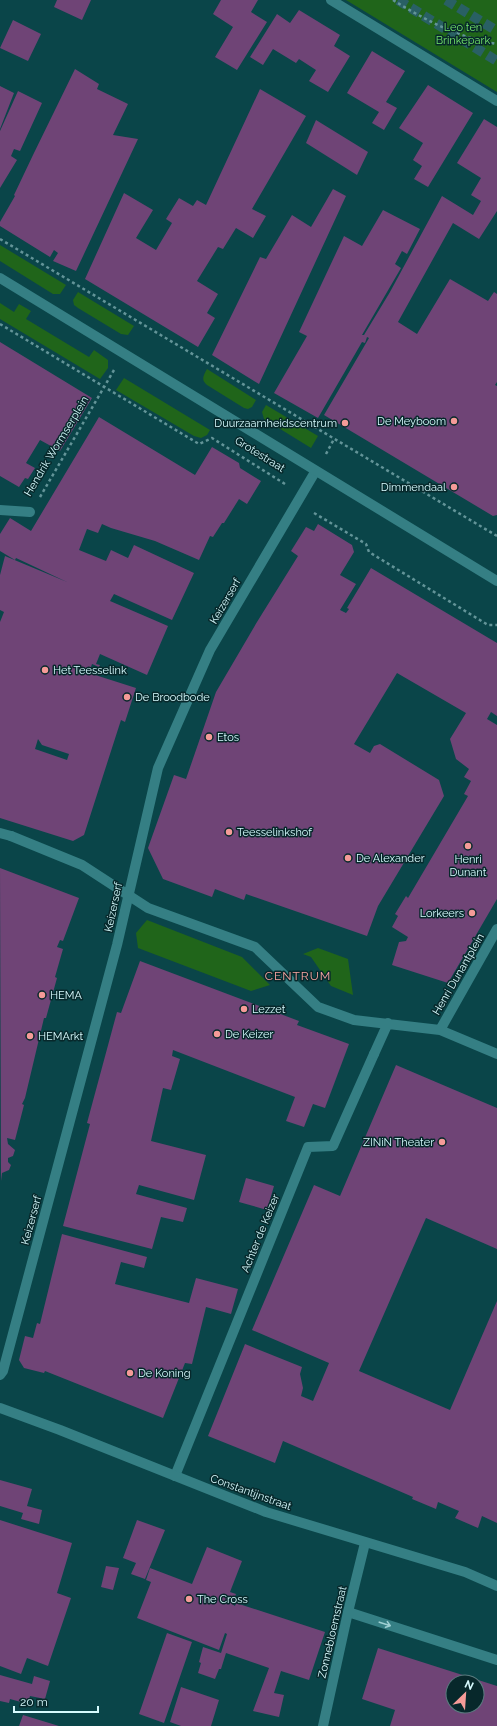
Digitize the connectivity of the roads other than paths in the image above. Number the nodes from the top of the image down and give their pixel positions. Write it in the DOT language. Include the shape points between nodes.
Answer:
graph roads {
  1 [pos="331,0"];
  2 [pos="497,102"];
  3 [pos="0,278"];
  4 [pos="316,472"];
  5 [pos="0,510"];
  6 [pos="30,512"];
  7 [pos="497,580"];
  8 [pos="0,833"];
  9 [pos="128,894"];
  10 [pos="497,930"];
  11 [pos="388,1023"];
  12 [pos="440,1030"];
  13 [pos="497,1054"];
  14 [pos="0,1375"];
  15 [pos="0,1408"];
  16 [pos="175,1476"];
  17 [pos="365,1543"];
  18 [pos="497,1586"];
  19 [pos="348,1612"];
  20 [pos="497,1660"];
  21 [pos="324,1726"];
  1 -- 2 [label="street"];
  3 -- 4 [label="street, Grotestraat"];
  4 -- 7 [label="street, Grotestraat"];
  4 -- 9 [label="street, Keizerserf" via="210,650 158,768"];
  5 -- 6 [label="street, Hendrik Wormserplein"];
  8 -- 9 [label="street" via="82,864"];
  9 -- 11 [label="street" via="148,908 255,947 318,1007 354,1020"];
  9 -- 14 [label="street, Keizerserf" via="115,952"];
  10 -- 12 [label="street, Henri Dunantplein"];
  11 -- 12 [label="street"];
  11 -- 16 [label="street, Achter de Keizer" via="333,1146 308,1147"];
  12 -- 13 [label="street"];
  15 -- 16 [label="street, Constantijnstraat" via="47,1424"];
  16 -- 17 [label="street, Constantijnstraat" via="266,1512"];
  17 -- 18 [label="street, Constantijnstraat" via="465,1572"];
  17 -- 19 [label="street, Zonnebloemstraat"];
  19 -- 20 [label="street, one-way"];
  19 -- 21 [label="street, Zonnebloemstraat"];
}
